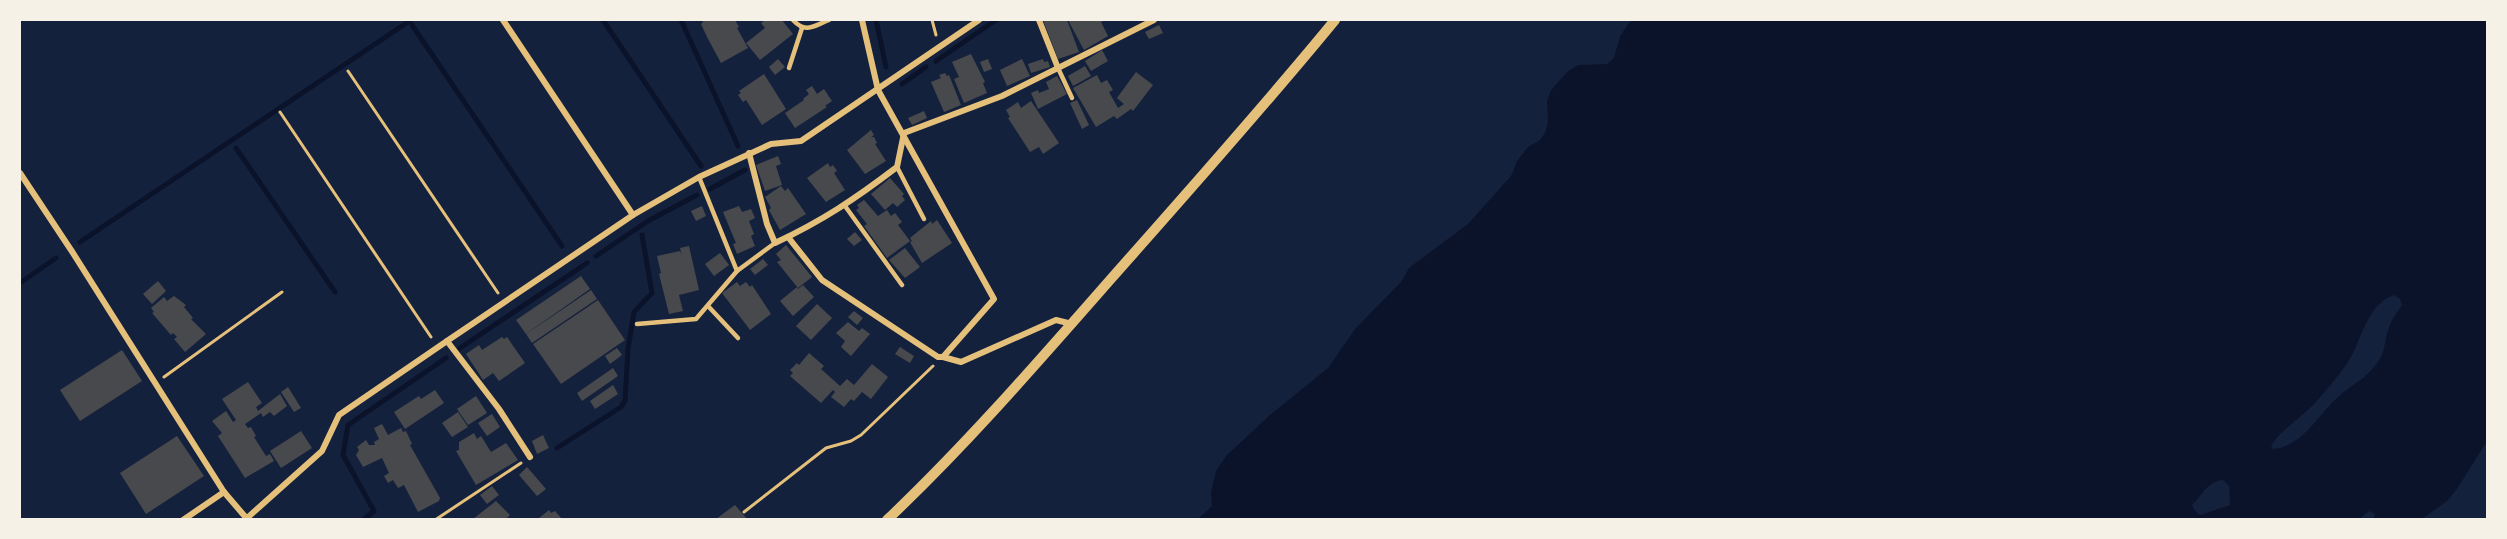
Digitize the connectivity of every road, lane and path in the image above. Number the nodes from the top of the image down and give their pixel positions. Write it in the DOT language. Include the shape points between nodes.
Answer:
graph roads {
  1 [pos="503,20"];
  2 [pos="793,20"];
  3 [pos="829,20"];
  4 [pos="862,20"];
  5 [pos="979,20"];
  6 [pos="1039,20"];
  7 [pos="1154,20"];
  8 [pos="1335,20"];
  9 [pos="802,28"];
  10 [pos="789,68"];
  11 [pos="1058,68"];
  12 [pos="348,71"];
  13 [pos="878,90"];
  14 [pos="1072,98"];
  15 [pos="280,112"];
  16 [pos="904,133"];
  17 [pos="748,153"];
  18 [pos="897,167"];
  19 [pos="20,173"];
  20 [pos="699,177"];
  21 [pos="845,206"];
  22 [pos="633,215"];
  23 [pos="924,219"];
  24 [pos="788,237"];
  25 [pos="775,243"];
  26 [pos="737,271"];
  27 [pos="902,285"];
  28 [pos="282,292"];
  29 [pos="504,302"];
  30 [pos="708,306"];
  31 [pos="637,324"];
  32 [pos="1072,324"];
  33 [pos="738,338"];
  34 [pos="447,341"];
  35 [pos="438,347"];
  36 [pos="943,357"];
  37 [pos="155,383"];
  38 [pos="530,457"];
  39 [pos="224,492"];
  40 [pos="744,512"];
  41 [pos="183,519"];
  42 [pos="247,519"];
  43 [pos="435,519"];
  44 [pos="887,519"];
  1 -- 22 [label="street"];
  2 -- 9 [label="lane"];
  3 -- 9 [label="lane"];
  4 -- 13 [label="street"];
  5 -- 13 [label="street"];
  6 -- 11 [label="street"];
  7 -- 11 [label="street"];
  8 -- 32 [label="street" via="1253,120"];
  9 -- 10 [label="lane"];
  11 -- 14 [label="lane"];
  11 -- 16 [label="street" via="1002,96"];
  12 -- 29 [label="path"];
  13 -- 16 [label="street"];
  13 -- 17 [label="street" via="801,141 771,144"];
  15 -- 35 [label="path"];
  16 -- 18 [label="street"];
  16 -- 36 [label="street" via="994,299"];
  17 -- 20 [label="street"];
  17 -- 25 [label="street"];
  18 -- 21 [label="street"];
  18 -- 23 [label="lane"];
  19 -- 37 [label="street"];
  20 -- 22 [label="street"];
  20 -- 26 [label="lane"];
  21 -- 24 [label="street"];
  21 -- 27 [label="lane"];
  22 -- 29 [label="street"];
  24 -- 25 [label="street"];
  24 -- 36 [label="street" via="822,280"];
  25 -- 26 [label="lane"];
  26 -- 30 [label="lane"];
  28 -- 37 [label="path"];
  29 -- 34 [label="street"];
  30 -- 31 [label="lane" via="696,319"];
  30 -- 33 [label="lane"];
  32 -- 36 [label="street" via="1056,320 961,362"];
  32 -- 44 [label="street"];
  34 -- 35 [label="street"];
  34 -- 38 [label="street"];
  35 -- 42 [label="street" via="339,415 322,452"];
  36 -- 40 [label="path" via="861,435 826,448"];
  37 -- 39 [label="street"];
  38 -- 43 [label="path"];
  39 -- 41 [label="street"];
  39 -- 42 [label="street"];
}
